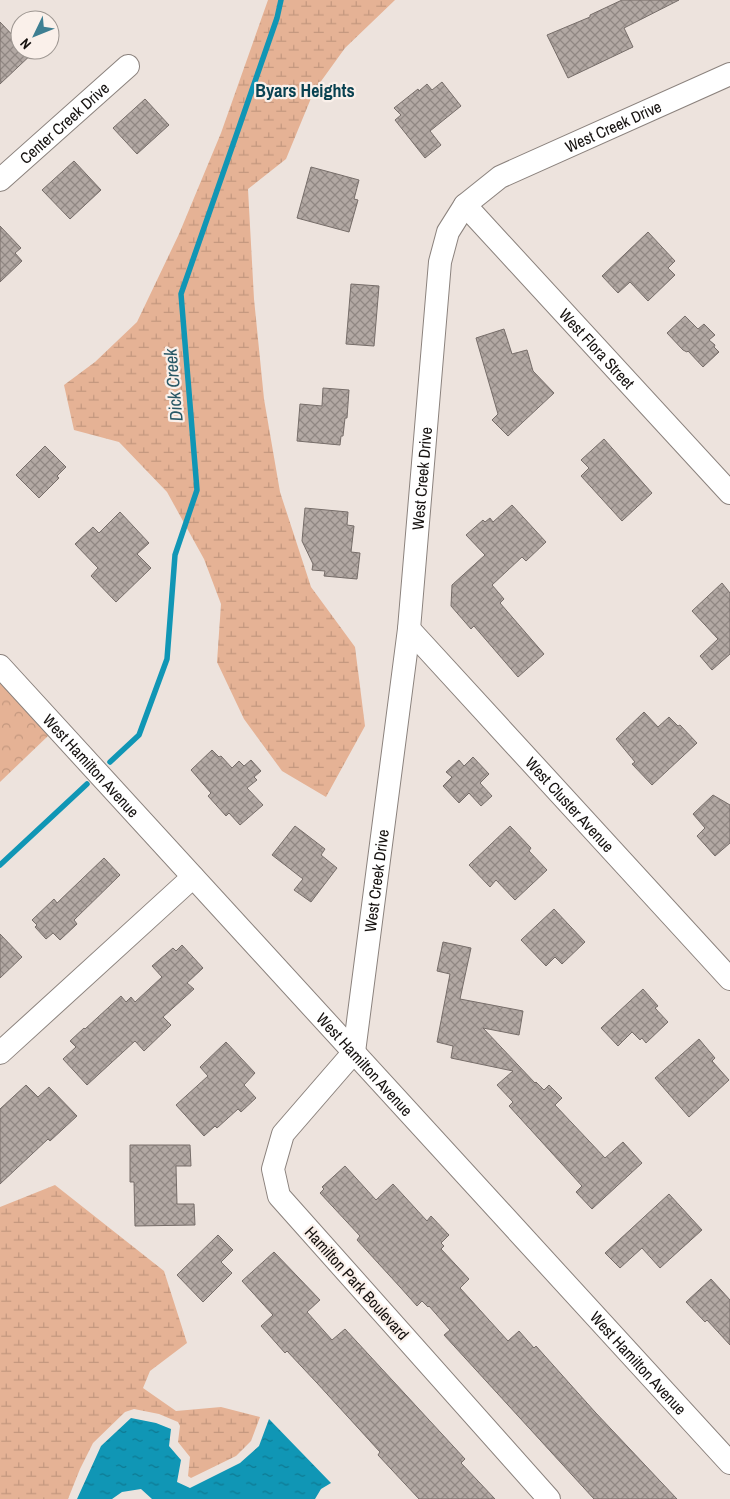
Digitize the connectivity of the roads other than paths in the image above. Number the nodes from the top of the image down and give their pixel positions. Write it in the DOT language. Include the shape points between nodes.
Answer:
graph roads {
  1 [pos="128,66"];
  2 [pos="730,74"];
  3 [pos="0,180"];
  4 [pos="465,204"];
  5 [pos="730,493"];
  6 [pos="409,629"];
  7 [pos="0,666"];
  8 [pos="194,877"];
  9 [pos="730,979"];
  10 [pos="354,1052"];
  11 [pos="0,1053"];
  12 [pos="730,1463"];
  13 [pos="548,1499"];
  1 -- 3 [label="street, Center Creek Drive"];
  2 -- 4 [label="street, West Creek Drive" via="500,177"];
  4 -- 5 [label="street, West Flora Street"];
  4 -- 6 [label="street, West Creek Drive" via="448,232 440,262"];
  6 -- 9 [label="street, West Cluster Avenue"];
  6 -- 10 [label="street, West Creek Drive"];
  7 -- 8 [label="street, West Hamilton Avenue"];
  8 -- 10 [label="street, West Hamilton Avenue"];
  8 -- 11 [label="street"];
  10 -- 12 [label="street, West Hamilton Avenue"];
  10 -- 13 [label="street, Hamilton Park Boulevard" via="283,1134 273,1170 279,1196"];
}
